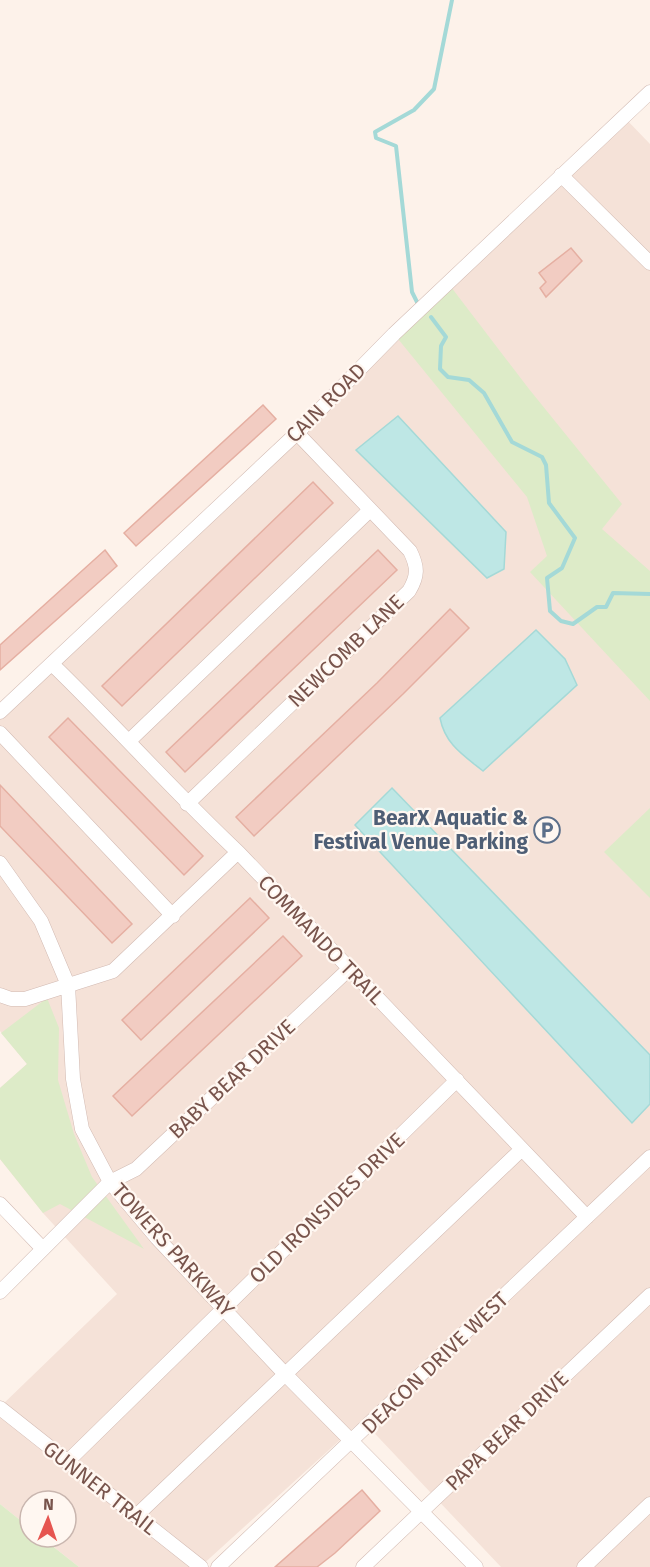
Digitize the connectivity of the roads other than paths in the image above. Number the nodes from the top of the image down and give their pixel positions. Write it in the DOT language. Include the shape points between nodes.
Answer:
graph roads {
  1 [pos="650,92"];
  2 [pos="561,175"];
  3 [pos="650,263"];
  4 [pos="297,433"];
  5 [pos="370,510"];
  6 [pos="53,665"];
  7 [pos="0,712"];
  8 [pos="0,733"];
  9 [pos="130,740"];
  10 [pos="187,804"];
  11 [pos="238,852"];
  12 [pos="0,863"];
  13 [pos="173,916"];
  14 [pos="349,969"];
  15 [pos="68,985"];
  16 [pos="0,995"];
  17 [pos="457,1080"];
  18 [pos="522,1149"];
  19 [pos="650,1157"];
  20 [pos="110,1182"];
  21 [pos="0,1204"];
  22 [pos="587,1217"];
  23 [pos="43,1249"];
  24 [pos="0,1292"];
  25 [pos="650,1294"];
  26 [pos="225,1307"];
  27 [pos="284,1372"];
  28 [pos="0,1407"];
  29 [pos="353,1442"];
  30 [pos="67,1462"];
  31 [pos="650,1504"];
  32 [pos="423,1511"];
  33 [pos="136,1515"];
  34 [pos="201,1567"];
  35 [pos="218,1567"];
  36 [pos="363,1567"];
  37 [pos="476,1567"];
  38 [pos="584,1567"];
  1 -- 2 [label="street, CAIN ROAD"];
  2 -- 3 [label="street"];
  2 -- 4 [label="street, CAIN ROAD" via="394,334"];
  4 -- 5 [label="street, NEWCOMB LANE"];
  4 -- 6 [label="street, CAIN ROAD"];
  5 -- 9 [label="street"];
  5 -- 10 [label="street, NEWCOMB LANE" via="415,561 417,572 409,591"];
  6 -- 7 [label="street, CAIN ROAD"];
  6 -- 9 [label="street, COMMANDO TRAIL"];
  8 -- 13 [label="street"];
  9 -- 10 [label="street, COMMANDO TRAIL"];
  10 -- 11 [label="street, COMMANDO TRAIL"];
  11 -- 13 [label="street"];
  11 -- 14 [label="street, COMMANDO TRAIL"];
  12 -- 15 [label="street, TOWERS PARKWAY" via="41,921"];
  13 -- 15 [label="street" via="113,971"];
  14 -- 17 [label="street, COMMANDO TRAIL"];
  14 -- 20 [label="street, BABY BEAR DRIVE" via="136,1169"];
  15 -- 16 [label="street" via="25,999"];
  15 -- 20 [label="street, TOWERS PARKWAY" via="73,1079 82,1130"];
  17 -- 18 [label="street, COMMANDO TRAIL"];
  17 -- 26 [label="street, OLD IRONSIDES DRIVE"];
  18 -- 22 [label="street, COMMANDO TRAIL"];
  18 -- 27 [label="street"];
  19 -- 22 [label="street, DEACON DRIVE WEST"];
  20 -- 23 [label="street, BABY BEAR DRIVE"];
  20 -- 26 [label="street, TOWERS PARKWAY" via="157,1238"];
  21 -- 23 [label="street"];
  22 -- 29 [label="street, DEACON DRIVE WEST"];
  23 -- 24 [label="street, BABY BEAR DRIVE"];
  25 -- 32 [label="street, PAPA BEAR DRIVE"];
  26 -- 27 [label="street, TOWERS PARKWAY"];
  26 -- 30 [label="street, OLD IRONSIDES DRIVE"];
  27 -- 29 [label="street, TOWERS PARKWAY"];
  27 -- 33 [label="street"];
  28 -- 30 [label="street, GUNNER TRAIL"];
  29 -- 32 [label="street, TOWERS PARKWAY"];
  29 -- 35 [label="street, DEACON DRIVE WEST"];
  30 -- 33 [label="street, GUNNER TRAIL"];
  31 -- 38 [label="street"];
  32 -- 36 [label="street, PAPA BEAR DRIVE"];
  32 -- 37 [label="street, TOWERS PARKWAY"];
  33 -- 34 [label="street, GUNNER TRAIL"];
}
